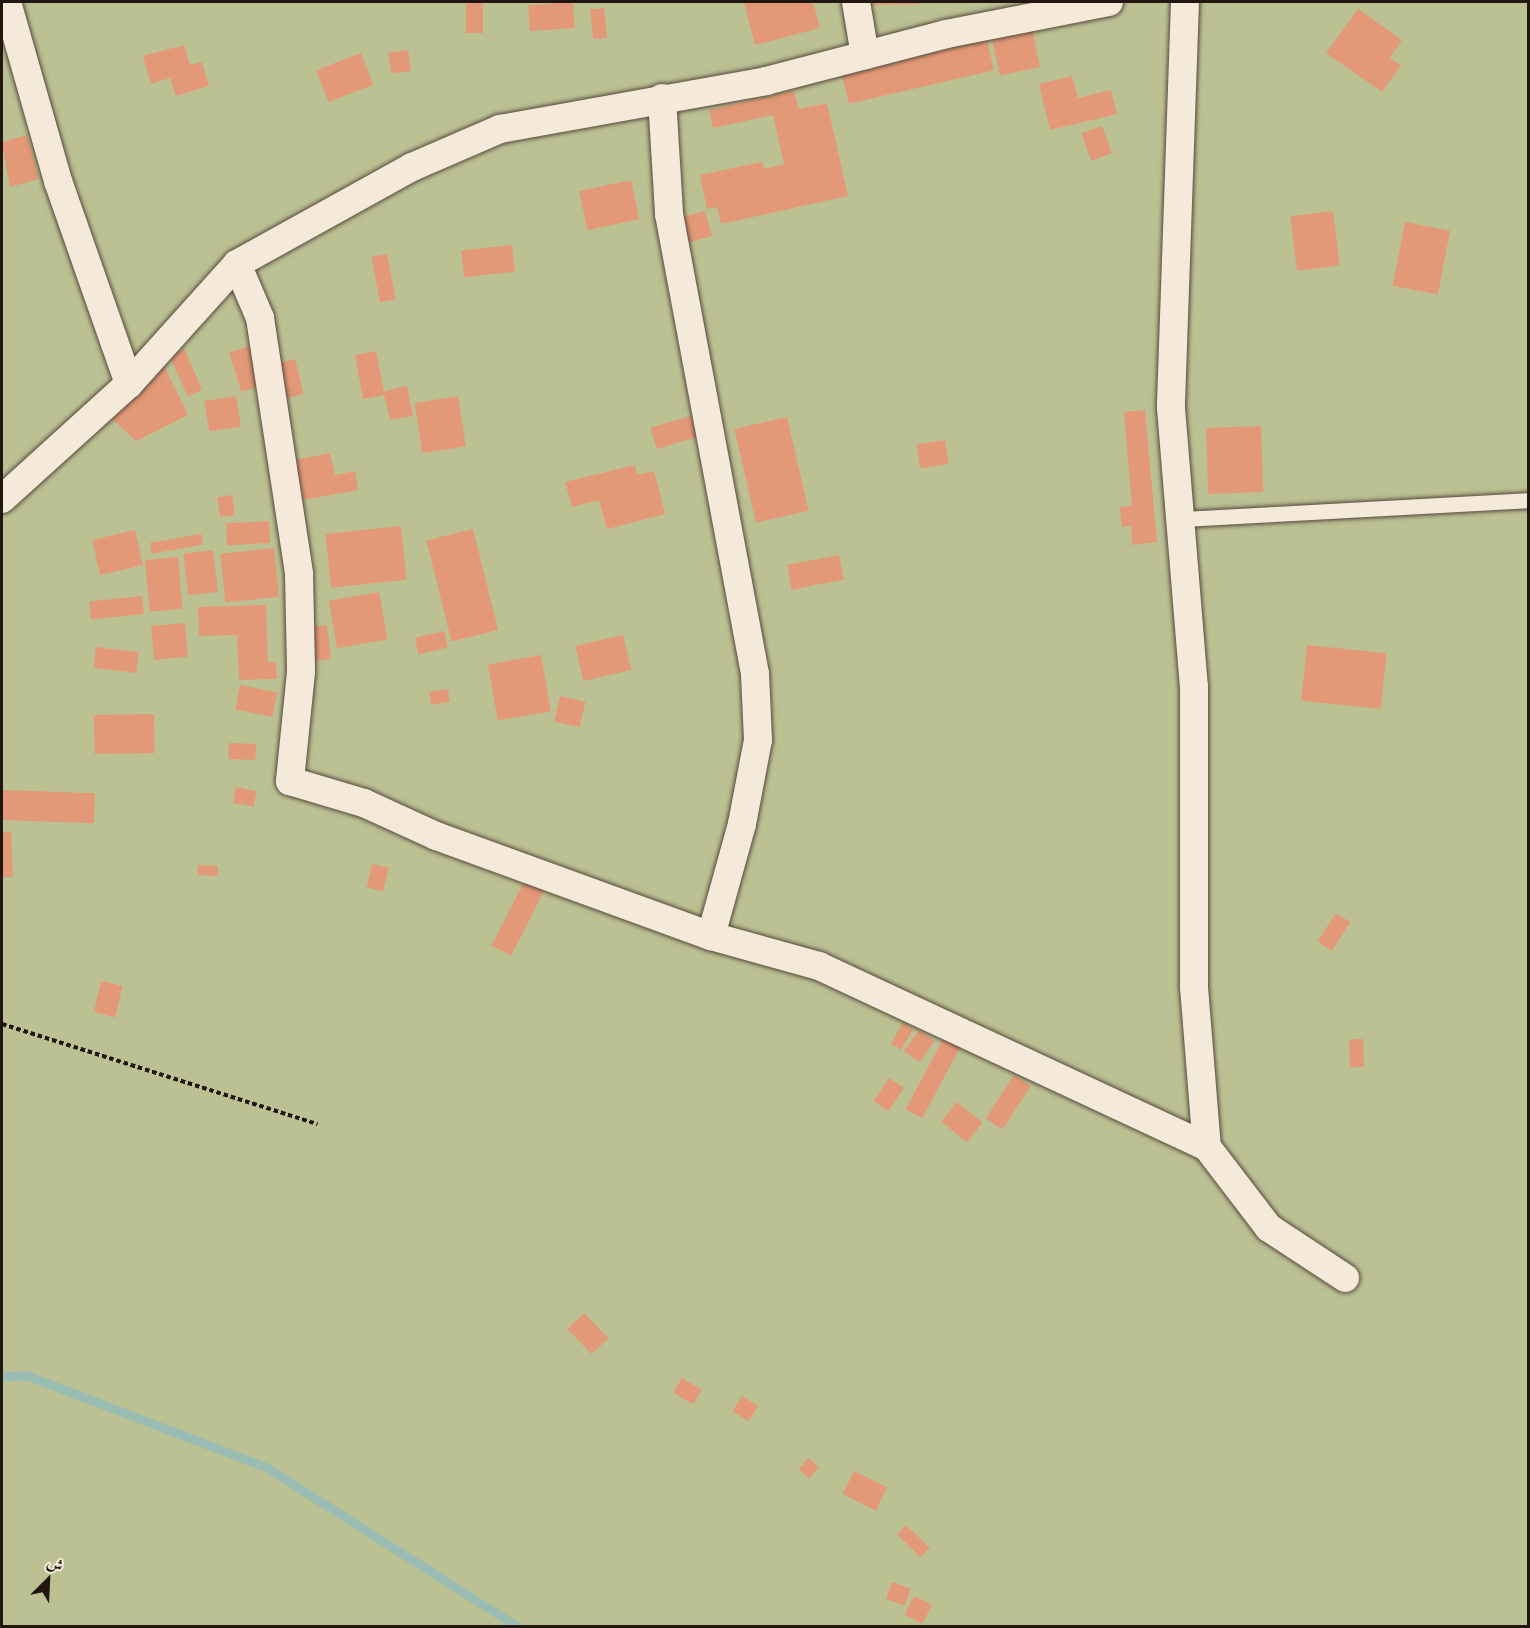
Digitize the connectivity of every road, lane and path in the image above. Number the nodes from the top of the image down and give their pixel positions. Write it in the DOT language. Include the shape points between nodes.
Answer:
graph roads {
  1 [pos="7,2"];
  2 [pos="856,2"];
  3 [pos="1109,2"];
  4 [pos="1185,2"];
  5 [pos="865,55"];
  6 [pos="662,98"];
  7 [pos="237,264"];
  8 [pos="129,384"];
  9 [pos="2,499"];
  10 [pos="1528,500"];
  11 [pos="1180,519"];
  12 [pos="711,936"];
  13 [pos="2,1024"];
  14 [pos="318,1124"];
  15 [pos="1207,1147"];
  16 [pos="1345,1278"];
  1 -- 8 [label="street" via="58,181"];
  2 -- 5 [label="street"];
  3 -- 5 [label="street"];
  4 -- 11 [label="street" via="1172,408"];
  5 -- 6 [label="street" via="766,81"];
  6 -- 7 [label="street" via="500,129 412,167"];
  6 -- 12 [label="street" via="669,214 755,674 758,740"];
  7 -- 8 [label="street"];
  7 -- 12 [label="street" via="260,318 299,574 301,672 290,781 364,802 436,836"];
  8 -- 9 [label="street"];
  10 -- 11 [label="lane"];
  11 -- 15 [label="street" via="1194,687 1194,987"];
  12 -- 15 [label="street" via="819,966"];
  13 -- 14 [label="path"];
  15 -- 16 [label="street" via="1269,1228"];
}
